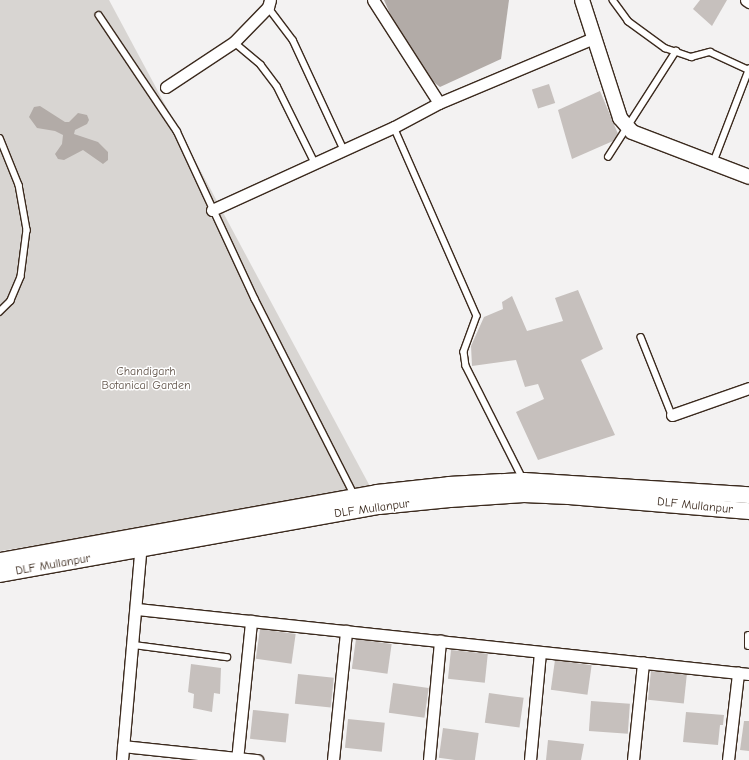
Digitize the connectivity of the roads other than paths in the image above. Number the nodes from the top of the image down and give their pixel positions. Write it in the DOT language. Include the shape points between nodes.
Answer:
graph roads {
  1 [pos="373,0"];
  2 [pos="582,0"];
  3 [pos="613,0"];
  4 [pos="746,0"];
  5 [pos="749,2"];
  6 [pos="269,4"];
  7 [pos="99,15"];
  8 [pos="594,38"];
  9 [pos="234,42"];
  10 [pos="676,51"];
  11 [pos="749,70"];
  12 [pos="166,87"];
  13 [pos="439,103"];
  14 [pos="628,126"];
  15 [pos="394,127"];
  16 [pos="0,138"];
  17 [pos="344,150"];
  18 [pos="608,157"];
  19 [pos="315,163"];
  20 [pos="713,163"];
  21 [pos="749,177"];
  22 [pos="212,210"];
  23 [pos="0,312"];
  24 [pos="642,337"];
  25 [pos="749,388"];
  26 [pos="672,415"];
  27 [pos="524,480"];
  28 [pos="749,495"];
  29 [pos="356,496"];
  30 [pos="749,512"];
  31 [pos="141,542"];
  32 [pos="0,561"];
  33 [pos="0,574"];
  34 [pos="137,609"];
  35 [pos="251,621"];
  36 [pos="346,631"];
  37 [pos="749,635"];
  38 [pos="440,641"];
  39 [pos="134,645"];
  40 [pos="749,646"];
  41 [pos="540,652"];
  42 [pos="228,657"];
  43 [pos="643,663"];
  44 [pos="743,674"];
  45 [pos="123,746"];
  46 [pos="237,759"];
  47 [pos="122,760"];
  48 [pos="257,760"];
  49 [pos="332,760"];
  50 [pos="428,760"];
  51 [pos="530,760"];
  52 [pos="633,760"];
  53 [pos="728,760"];
  1 -- 13 [label="street"];
  2 -- 8 [label="street"];
  3 -- 10 [label="lane" via="628,21 665,48"];
  4 -- 5 [label="street"];
  6 -- 9 [label="street"];
  6 -- 17 [label="lane" via="293,40"];
  7 -- 22 [label="lane" via="177,131"];
  8 -- 13 [label="street"];
  8 -- 14 [label="street" via="620,118"];
  9 -- 12 [label="street"];
  9 -- 19 [label="lane" via="261,65 277,86"];
  10 -- 11 [label="lane" via="691,57 710,52"];
  10 -- 14 [label="lane"];
  11 -- 20 [label="lane"];
  13 -- 15 [label="street"];
  14 -- 18 [label="lane"];
  14 -- 20 [label="street" via="632,132"];
  15 -- 17 [label="street"];
  15 -- 27 [label="lane" via="478,316 464,352 466,366"];
  16 -- 23 [label="lane" via="19,185 27,230 21,277 11,301"];
  17 -- 19 [label="street"];
  19 -- 22 [label="street"];
  20 -- 21 [label="street"];
  22 -- 29 [label="lane"];
  24 -- 26 [label="lane"];
  25 -- 26 [label="street"];
  27 -- 28 [label="main road, DLF Mullanpur"];
  27 -- 29 [label="main road, DLF Mullanpur" via="449,485"];
  29 -- 31 [label="main road, DLF Mullanpur"];
  30 -- 31 [label="main road, DLF Mullanpur" via="612,498 510,495 379,506"];
  31 -- 32 [label="main road, DLF Mullanpur"];
  31 -- 33 [label="main road, DLF Mullanpur"];
  31 -- 34 [label="street"];
  34 -- 35 [label="street"];
  34 -- 39 [label="street"];
  35 -- 36 [label="street"];
  35 -- 46 [label="street"];
  36 -- 38 [label="street"];
  36 -- 49 [label="street"];
  37 -- 40 [label="lane"];
  38 -- 41 [label="street"];
  38 -- 50 [label="street"];
  39 -- 42 [label="lane"];
  39 -- 45 [label="street"];
  41 -- 43 [label="street"];
  41 -- 51 [label="street"];
  43 -- 44 [label="street"];
  43 -- 52 [label="street"];
  44 -- 53 [label="street"];
  45 -- 46 [label="street"];
  45 -- 47 [label="street"];
  46 -- 48 [label="street"];
}
